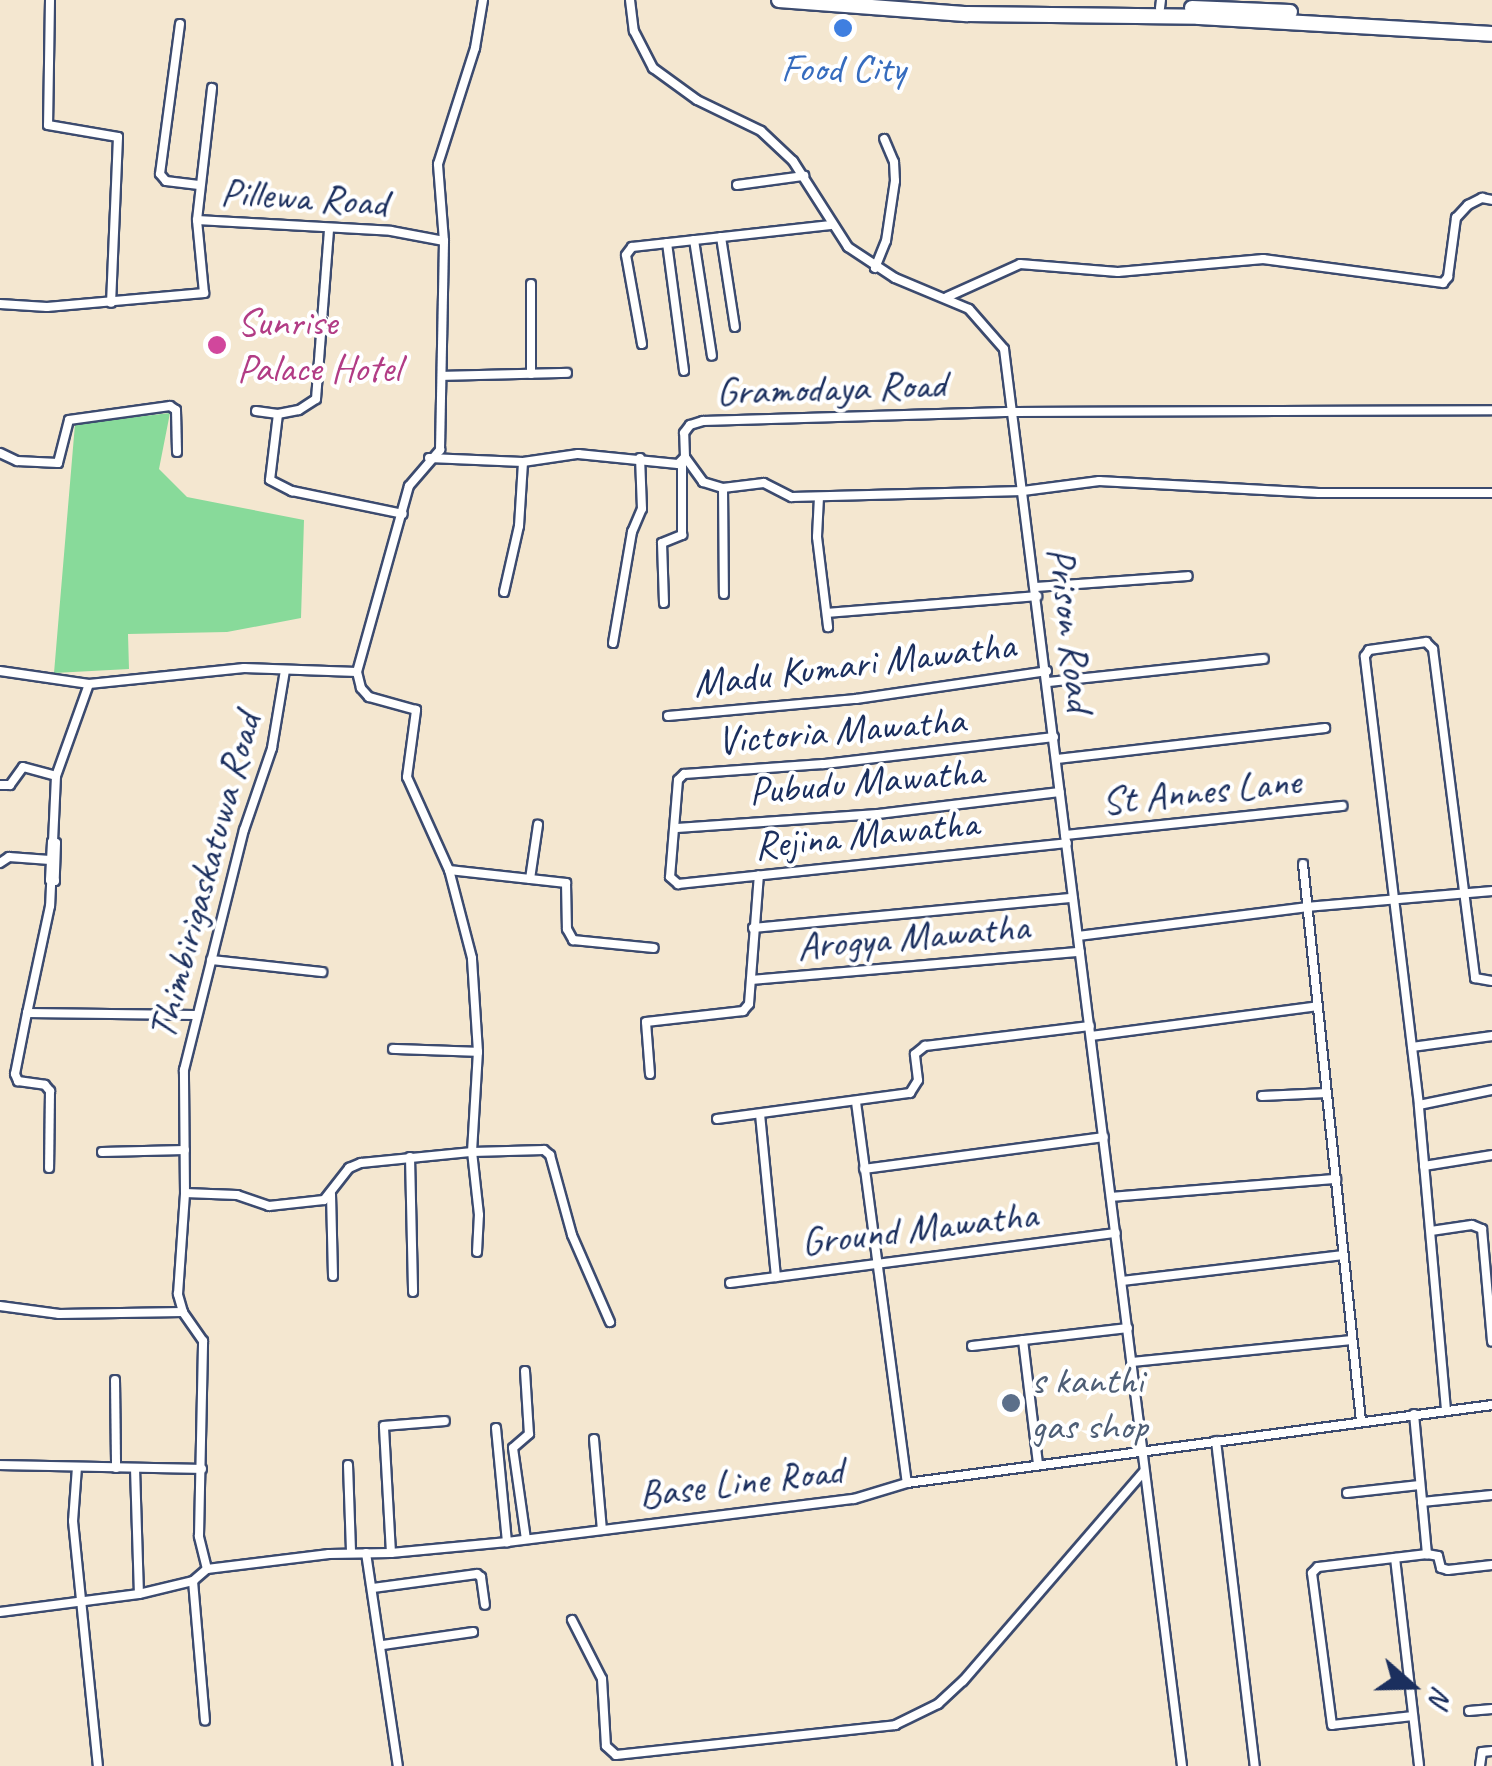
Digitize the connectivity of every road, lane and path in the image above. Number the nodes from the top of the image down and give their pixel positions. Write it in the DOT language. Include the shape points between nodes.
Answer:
graph roads {
  1 [pos="50,0"];
  2 [pos="483,0"];
  3 [pos="630,0"];
  4 [pos="779,0"];
  5 [pos="861,0"];
  6 [pos="898,2"];
  7 [pos="1161,4"];
  8 [pos="180,24"];
  9 [pos="1492,24"];
  10 [pos="1492,34"];
  11 [pos="212,88"];
  12 [pos="884,139"];
  13 [pos="804,176"];
  14 [pos="199,185"];
  15 [pos="737,185"];
  16 [pos="1492,200"];
  17 [pos="197,220"];
  18 [pos="830,225"];
  19 [pos="329,229"];
  20 [pos="721,237"];
  21 [pos="444,240"];
  22 [pos="694,240"];
  23 [pos="668,243"];
  24 [pos="876,268"];
  25 [pos="530,284"];
  26 [pos="946,298"];
  27 [pos="111,302"];
  28 [pos="0,304"];
  29 [pos="735,327"];
  30 [pos="642,344"];
  31 [pos="712,356"];
  32 [pos="684,371"];
  33 [pos="567,373"];
  34 [pos="531,374"];
  35 [pos="442,376"];
  36 [pos="1492,410"];
  37 [pos="256,411"];
  38 [pos="1014,412"];
  39 [pos="278,414"];
  40 [pos="178,452"];
  41 [pos="0,454"];
  42 [pos="429,458"];
  43 [pos="640,458"];
  44 [pos="684,459"];
  45 [pos="523,462"];
  46 [pos="723,488"];
  47 [pos="1023,490"];
  48 [pos="1492,493"];
  49 [pos="819,497"];
  50 [pos="403,514"];
  51 [pos="1188,576"];
  52 [pos="1036,591"];
  53 [pos="504,592"];
  54 [pos="724,594"];
  55 [pos="664,602"];
  56 [pos="827,613"];
  57 [pos="828,628"];
  58 [pos="613,643"];
  59 [pos="1264,659"];
  60 [pos="285,670"];
  61 [pos="0,671"];
  62 [pos="1047,671"];
  63 [pos="357,672"];
  64 [pos="1048,682"];
  65 [pos="89,684"];
  66 [pos="668,716"];
  67 [pos="1325,728"];
  68 [pos="1054,737"];
  69 [pos="1057,759"];
  70 [pos="56,776"];
  71 [pos="0,785"];
  72 [pos="1060,792"];
  73 [pos="1342,806"];
  74 [pos="538,825"];
  75 [pos="677,828"];
  76 [pos="1066,839"];
  77 [pos="50,860"];
  78 [pos="0,864"];
  79 [pos="1303,864"];
  80 [pos="449,870"];
  81 [pos="759,874"];
  82 [pos="530,879"];
  83 [pos="672,882"];
  84 [pos="1492,891"];
  85 [pos="1463,895"];
  86 [pos="1072,898"];
  87 [pos="1395,898"];
  88 [pos="1306,907"];
  89 [pos="753,928"];
  90 [pos="1078,936"];
  91 [pos="654,948"];
  92 [pos="1080,952"];
  93 [pos="212,960"];
  94 [pos="322,972"];
  95 [pos="751,980"];
  96 [pos="1492,981"];
  97 [pos="1318,1006"];
  98 [pos="27,1013"];
  99 [pos="195,1015"];
  100 [pos="1090,1026"];
  101 [pos="1090,1036"];
  102 [pos="1492,1036"];
  103 [pos="1412,1047"];
  104 [pos="393,1050"];
  105 [pos="478,1052"];
  106 [pos="650,1074"];
  107 [pos="1492,1090"];
  108 [pos="1327,1093"];
  109 [pos="1262,1096"];
  110 [pos="856,1102"];
  111 [pos="1419,1105"];
  112 [pos="760,1114"];
  113 [pos="717,1119"];
  114 [pos="1104,1137"];
  115 [pos="186,1150"];
  116 [pos="102,1152"];
  117 [pos="472,1152"];
  118 [pos="1492,1155"];
  119 [pos="410,1157"];
  120 [pos="1424,1166"];
  121 [pos="49,1168"];
  122 [pos="864,1169"];
  123 [pos="1336,1179"];
  124 [pos="185,1193"];
  125 [pos="330,1194"];
  126 [pos="1111,1197"];
  127 [pos="1430,1231"];
  128 [pos="1116,1233"];
  129 [pos="476,1252"];
  130 [pos="1344,1255"];
  131 [pos="879,1265"];
  132 [pos="333,1276"];
  133 [pos="776,1277"];
  134 [pos="730,1282"];
  135 [pos="1122,1282"];
  136 [pos="414,1292"];
  137 [pos="0,1306"];
  138 [pos="183,1312"];
  139 [pos="610,1322"];
  140 [pos="1128,1328"];
  141 [pos="1023,1340"];
  142 [pos="1352,1340"];
  143 [pos="1492,1342"];
  144 [pos="972,1346"];
  145 [pos="1132,1362"];
  146 [pos="526,1371"];
  147 [pos="115,1380"];
  148 [pos="1492,1405"];
  149 [pos="1446,1410"];
  150 [pos="1414,1414"];
  151 [pos="445,1421"];
  152 [pos="1361,1421"];
  153 [pos="496,1428"];
  154 [pos="594,1439"];
  155 [pos="1216,1441"];
  156 [pos="1141,1449"];
  157 [pos="1038,1464"];
  158 [pos="348,1465"];
  159 [pos="0,1466"];
  160 [pos="78,1467"];
  161 [pos="116,1468"];
  162 [pos="135,1468"];
  163 [pos="202,1469"];
  164 [pos="1144,1471"];
  165 [pos="907,1482"];
  166 [pos="1420,1486"];
  167 [pos="1347,1494"];
  168 [pos="1492,1495"];
  169 [pos="1422,1502"];
  170 [pos="602,1530"];
  171 [pos="526,1539"];
  172 [pos="506,1542"];
  173 [pos="351,1553"];
  174 [pos="366,1553"];
  175 [pos="391,1553"];
  176 [pos="1427,1554"];
  177 [pos="1395,1558"];
  178 [pos="1492,1565"];
  179 [pos="206,1568"];
  180 [pos="193,1581"];
  181 [pos="372,1588"];
  182 [pos="139,1594"];
  183 [pos="81,1604"];
  184 [pos="486,1605"];
  185 [pos="0,1612"];
  186 [pos="572,1620"];
  187 [pos="472,1632"];
  188 [pos="383,1645"];
  189 [pos="1492,1709"];
  190 [pos="1468,1711"];
  191 [pos="1413,1716"];
  192 [pos="206,1720"];
  193 [pos="1492,1751"];
  194 [pos="98,1766"];
  195 [pos="398,1766"];
  196 [pos="1182,1766"];
  197 [pos="1255,1766"];
  198 [pos="1419,1766"];
  199 [pos="1480,1766"];
  1 -- 27 [label="street" via="48,125 118,137"];
  2 -- 21 [label="street" via="438,164"];
  3 -- 13 [label="street, Prison Road" via="634,31 653,68 697,100 761,131"];
  4 -- 10 [label="highway"];
  5 -- 6 [label="highway"];
  6 -- 7 [label="highway"];
  7 -- 9 [label="highway"];
  8 -- 14 [label="street" via="160,174 166,181"];
  11 -- 14 [label="street"];
  12 -- 24 [label="street" via="895,182"];
  13 -- 15 [label="street"];
  13 -- 18 [label="street, Prison Road"];
  14 -- 17 [label="street"];
  16 -- 26 [label="street" via="1482,198 1456,218 1443,282 1264,258 1118,272 1020,264"];
  17 -- 19 [label="street, Pillewa Road"];
  17 -- 27 [label="street, Pillewa Road" via="204,293"];
  18 -- 20 [label="street"];
  18 -- 24 [label="street, Prison Road"];
  19 -- 21 [label="street, Pillewa Road"];
  19 -- 39 [label="street" via="316,399"];
  20 -- 22 [label="street"];
  20 -- 29 [label="street"];
  21 -- 35 [label="street"];
  22 -- 23 [label="street"];
  22 -- 31 [label="street"];
  23 -- 30 [label="street" via="632,247 626,255"];
  23 -- 32 [label="street"];
  24 -- 26 [label="street, Prison Road"];
  25 -- 34 [label="street"];
  26 -- 38 [label="street, Prison Road" via="988,325 1004,349"];
  27 -- 28 [label="street, Pillewa Road"];
  33 -- 34 [label="street"];
  34 -- 35 [label="street"];
  35 -- 42 [label="street" via="440,450"];
  36 -- 38 [label="street"];
  37 -- 39 [label="street"];
  38 -- 44 [label="street, Gramodaya Road" via="703,421 684,433"];
  38 -- 47 [label="street, Prison Road"];
  39 -- 50 [label="street" via="270,480 292,491"];
  40 -- 41 [label="street" via="176,410 170,406 69,420 58,463"];
  42 -- 45 [label="street, Gramodaya Road"];
  42 -- 50 [label="street" via="409,486"];
  43 -- 44 [label="street, Gramodaya Road"];
  43 -- 45 [label="street, Gramodaya Road" via="578,454"];
  43 -- 58 [label="street" via="642,509"];
  44 -- 46 [label="street" via="703,482"];
  44 -- 55 [label="street, Gramodaya Road" via="682,535 662,543"];
  45 -- 53 [label="street" via="519,526"];
  46 -- 49 [label="street" via="764,483 792,497"];
  46 -- 54 [label="street"];
  47 -- 48 [label="street" via="1098,480 1319,493"];
  47 -- 49 [label="street"];
  47 -- 52 [label="street, Prison Road"];
  49 -- 56 [label="street"];
  50 -- 63 [label="street"];
  51 -- 52 [label="street"];
  52 -- 56 [label="street"];
  52 -- 62 [label="street, Prison Road"];
  56 -- 57 [label="street"];
  59 -- 64 [label="street"];
  60 -- 63 [label="street, Thimbirigaskatuwa Road"];
  60 -- 65 [label="street, Thimbirigaskatuwa Road"];
  60 -- 93 [label="street, Thimbirigaskatuwa Road" via="272,748"];
  61 -- 65 [label="street, Thimbirigaskatuwa Road"];
  62 -- 64 [label="street, Prison Road"];
  62 -- 66 [label="street, Madu Kumari Mawatha" via="856,699"];
  63 -- 80 [label="street" via="369,696 416,710 407,776"];
  64 -- 68 [label="street, Prison Road"];
  65 -- 70 [label="street"];
  67 -- 69 [label="street"];
  68 -- 69 [label="street, Prison Road"];
  68 -- 75 [label="street, Victoria Mawatha" via="684,774 678,780"];
  69 -- 72 [label="street, Prison Road"];
  70 -- 71 [label="street" via="22,767 10,784"];
  70 -- 77 [label="street"];
  72 -- 75 [label="street, Pubudu Mawatha"];
  72 -- 76 [label="street, Prison Road"];
  73 -- 76 [label="street, St Annes Lane"];
  74 -- 82 [label="street"];
  75 -- 83 [label="street, Victoria Mawatha"];
  76 -- 81 [label="street, Rejina Mawatha"];
  76 -- 86 [label="street, Prison Road"];
  77 -- 78 [label="street" via="9,857"];
  77 -- 98 [label="street" via="50,906"];
  79 -- 88 [label="street"];
  80 -- 82 [label="street"];
  80 -- 105 [label="street" via="472,958"];
  81 -- 83 [label="street, Rejina Mawatha"];
  81 -- 89 [label="street"];
  82 -- 91 [label="street" via="566,883 573,940"];
  84 -- 85 [label="street"];
  85 -- 87 [label="street"];
  85 -- 87 [label="street" via="1426,642 1365,656"];
  85 -- 96 [label="street" via="1475,978"];
  86 -- 89 [label="street"];
  86 -- 90 [label="street, Prison Road"];
  87 -- 88 [label="street"];
  87 -- 103 [label="street"];
  88 -- 90 [label="street"];
  88 -- 97 [label="street"];
  89 -- 95 [label="street"];
  90 -- 92 [label="street, Prison Road"];
  92 -- 95 [label="street, Arogya Mawatha"];
  92 -- 100 [label="street, Prison Road"];
  93 -- 94 [label="street"];
  93 -- 99 [label="street, Thimbirigaskatuwa Road"];
  95 -- 106 [label="street" via="743,1011 646,1022"];
  97 -- 101 [label="street"];
  97 -- 108 [label="street"];
  98 -- 99 [label="street"];
  98 -- 121 [label="street" via="15,1074 18,1081 50,1090"];
  99 -- 115 [label="street, Thimbirigaskatuwa Road" via="184,1070"];
  100 -- 101 [label="street, Prison Road"];
  100 -- 110 [label="street" via="925,1046 915,1054 915,1090"];
  101 -- 114 [label="street, Prison Road"];
  102 -- 103 [label="street"];
  103 -- 111 [label="street"];
  104 -- 105 [label="street"];
  105 -- 117 [label="street"];
  107 -- 111 [label="street"];
  108 -- 109 [label="street"];
  108 -- 123 [label="street"];
  110 -- 112 [label="street"];
  110 -- 122 [label="street"];
  111 -- 120 [label="street"];
  112 -- 113 [label="street"];
  112 -- 133 [label="street"];
  114 -- 122 [label="street"];
  114 -- 126 [label="street, Prison Road"];
  115 -- 116 [label="street"];
  115 -- 124 [label="street, Thimbirigaskatuwa Road"];
  117 -- 119 [label="street"];
  117 -- 129 [label="street"];
  117 -- 139 [label="street" via="514,1148 550,1155 572,1235"];
  118 -- 120 [label="street"];
  119 -- 125 [label="street" via="349,1168"];
  119 -- 136 [label="street"];
  120 -- 127 [label="street"];
  122 -- 131 [label="street"];
  123 -- 126 [label="street"];
  123 -- 130 [label="street"];
  124 -- 125 [label="street" via="238,1195 269,1206"];
  124 -- 138 [label="street, Thimbirigaskatuwa Road" via="178,1294"];
  125 -- 132 [label="street"];
  126 -- 128 [label="street, Prison Road"];
  127 -- 143 [label="street" via="1482,1229"];
  127 -- 149 [label="street"];
  128 -- 131 [label="street, Ground Mawatha"];
  128 -- 135 [label="street, Prison Road"];
  130 -- 135 [label="street"];
  130 -- 142 [label="street"];
  131 -- 133 [label="street, Ground Mawatha"];
  131 -- 165 [label="street"];
  133 -- 134 [label="street, Ground Mawatha"];
  135 -- 140 [label="street, Prison Road"];
  137 -- 138 [label="street" via="58,1314"];
  138 -- 163 [label="street, Thimbirigaskatuwa Road" via="204,1341"];
  140 -- 141 [label="street"];
  140 -- 145 [label="street, Prison Road"];
  141 -- 144 [label="street"];
  141 -- 157 [label="street"];
  142 -- 145 [label="street"];
  142 -- 152 [label="street"];
  145 -- 156 [label="street, Prison Road"];
  146 -- 171 [label="street" via="530,1434 513,1448"];
  147 -- 161 [label="street"];
  148 -- 149 [label="street, Base Line Road"];
  149 -- 150 [label="street, Base Line Road"];
  150 -- 152 [label="street, Base Line Road"];
  150 -- 166 [label="street"];
  151 -- 175 [label="street" via="384,1426"];
  152 -- 155 [label="street, Base Line Road"];
  153 -- 172 [label="street"];
  154 -- 170 [label="street"];
  155 -- 156 [label="street, Base Line Road"];
  155 -- 197 [label="street"];
  156 -- 157 [label="street, Base Line Road"];
  156 -- 164 [label="street, Prison Road"];
  157 -- 165 [label="street, Base Line Road"];
  158 -- 173 [label="street"];
  159 -- 160 [label="street"];
  160 -- 161 [label="street"];
  160 -- 183 [label="street" via="73,1521"];
  161 -- 162 [label="street"];
  162 -- 163 [label="street"];
  162 -- 182 [label="street"];
  163 -- 179 [label="street, Thimbirigaskatuwa Road" via="199,1536"];
  164 -- 186 [label="street" via="963,1681 938,1704 895,1725 616,1755 606,1746 602,1679"];
  164 -- 196 [label="street, Prison Road"];
  165 -- 170 [label="street, Base Line Road" via="854,1499"];
  166 -- 167 [label="street"];
  166 -- 169 [label="street"];
  168 -- 169 [label="street"];
  169 -- 176 [label="street"];
  170 -- 171 [label="street, Base Line Road"];
  171 -- 172 [label="street, Base Line Road"];
  172 -- 175 [label="street, Base Line Road"];
  173 -- 174 [label="street, Base Line Road"];
  173 -- 179 [label="street, Base Line Road"];
  174 -- 175 [label="street, Base Line Road"];
  174 -- 181 [label="street"];
  176 -- 177 [label="street"];
  176 -- 178 [label="street" via="1438,1556 1448,1570"];
  177 -- 191 [label="street"];
  177 -- 191 [label="street" via="1314,1570 1332,1725"];
  179 -- 180 [label="street"];
  180 -- 182 [label="street"];
  180 -- 192 [label="street"];
  181 -- 184 [label="street" via="477,1574"];
  181 -- 188 [label="street"];
  182 -- 183 [label="street"];
  183 -- 185 [label="street"];
  183 -- 194 [label="street"];
  187 -- 188 [label="street"];
  188 -- 195 [label="street"];
  189 -- 190 [label="street"];
  191 -- 198 [label="street"];
  193 -- 199 [label="street" via="1482,1752"];
}
